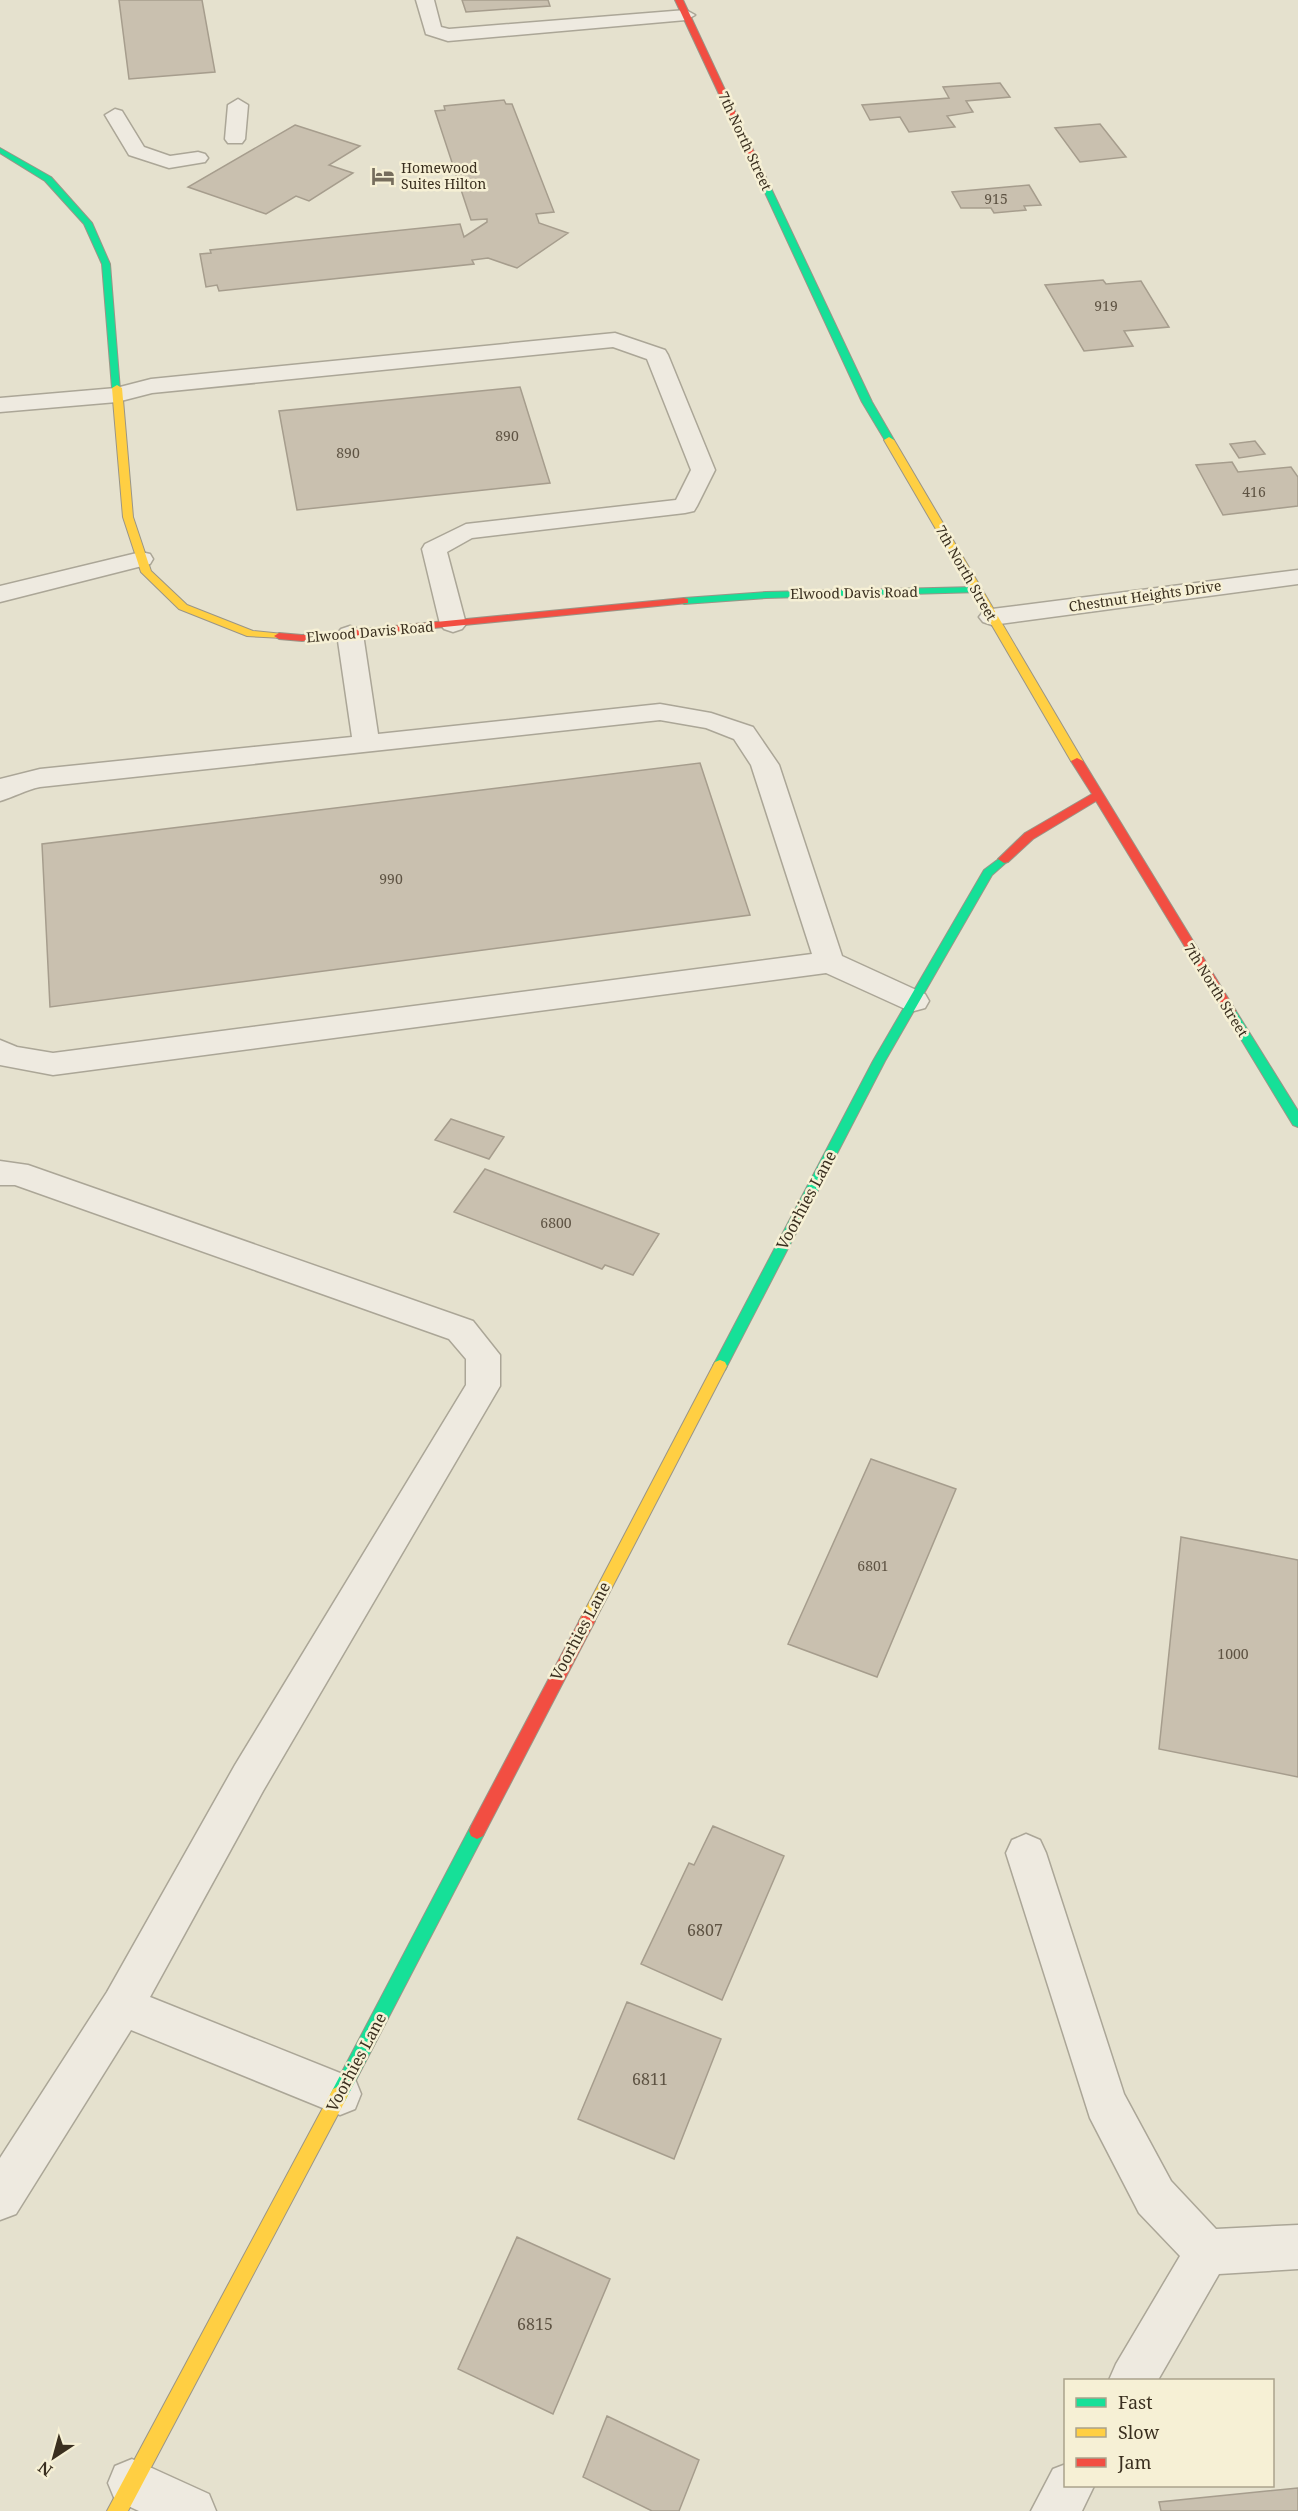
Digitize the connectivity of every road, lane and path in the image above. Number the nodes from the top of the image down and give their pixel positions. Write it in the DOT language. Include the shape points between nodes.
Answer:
graph roads {
  1 [pos="425,0"];
  2 [pos="683,7"];
  3 [pos="238,105"];
  4 [pos="115,115"];
  5 [pos="235,139"];
  6 [pos="0,150"];
  7 [pos="198,158"];
  8 [pos="117,395"];
  9 [pos="0,405"];
  10 [pos="141,559"];
  11 [pos="1298,577"];
  12 [pos="976,590"];
  13 [pos="0,594"];
  14 [pos="992,617"];
  15 [pos="453,624"];
  16 [pos="350,634"];
  17 [pos="366,744"];
  18 [pos="0,792"];
  19 [pos="1097,796"];
  20 [pos="829,962"];
  21 [pos="914,1001"];
  22 [pos="0,1051"];
  23 [pos="1298,1122"];
  24 [pos="0,1173"];
  25 [pos="1026,1853"];
  26 [pos="122,2006"];
  27 [pos="340,2094"];
  28 [pos="0,2198"];
  29 [pos="1298,2247"];
  30 [pos="1207,2252"];
  31 [pos="1133,2379"];
  32 [pos="1069,2487"];
  33 [pos="125,2497"];
  34 [pos="192,2511"];
  35 [pos="1055,2511"];
  1 -- 2 [label="street" via="433,30 448,35"];
  2 -- 12 [label="street, 7th North Street" via="867,402"];
  3 -- 5 [label="street"];
  4 -- 7 [label="street" via="136,151 168,162"];
  6 -- 8 [label="street, Elwood Davis Road" via="48,179 88,224 106,264"];
  8 -- 9 [label="street"];
  8 -- 10 [label="street, Elwood Davis Road" via="128,517"];
  8 -- 15 [label="street" via="151,386 615,340 657,355 703,470 685,506 466,531 434,549"];
  10 -- 13 [label="street"];
  10 -- 16 [label="street, Elwood Davis Road" via="146,572 183,607 251,634 302,638"];
  11 -- 14 [label="street, Chestnut Heights Drive"];
  12 -- 14 [label="street, 7th North Street"];
  12 -- 15 [label="street, Elwood Davis Road" via="766,595"];
  14 -- 19 [label="street, 7th North Street"];
  15 -- 16 [label="street, Elwood Davis Road"];
  16 -- 17 [label="street"];
  17 -- 18 [label="street" via="40,778 7,786"];
  17 -- 20 [label="street" via="660,712 711,721 744,733 765,765"];
  19 -- 21 [label="street, Voorhies Lane" via="1029,836 988,873"];
  19 -- 23 [label="street, 7th North Street"];
  20 -- 21 [label="street"];
  20 -- 22 [label="street" via="53,1065 9,1057"];
  21 -- 27 [label="street, Voorhies Lane" via="879,1061"];
  24 -- 26 [label="street" via="17,1173 461,1330 483,1355 483,1386 249,1778"];
  25 -- 30 [label="street" via="1105,2103 1155,2197"];
  26 -- 27 [label="street"];
  26 -- 28 [label="street"];
  27 -- 33 [label="street, Voorhies Lane"];
  29 -- 30 [label="street"];
  30 -- 31 [label="street"];
  32 -- 35 [label="street"];
  33 -- 34 [label="street"];
}
